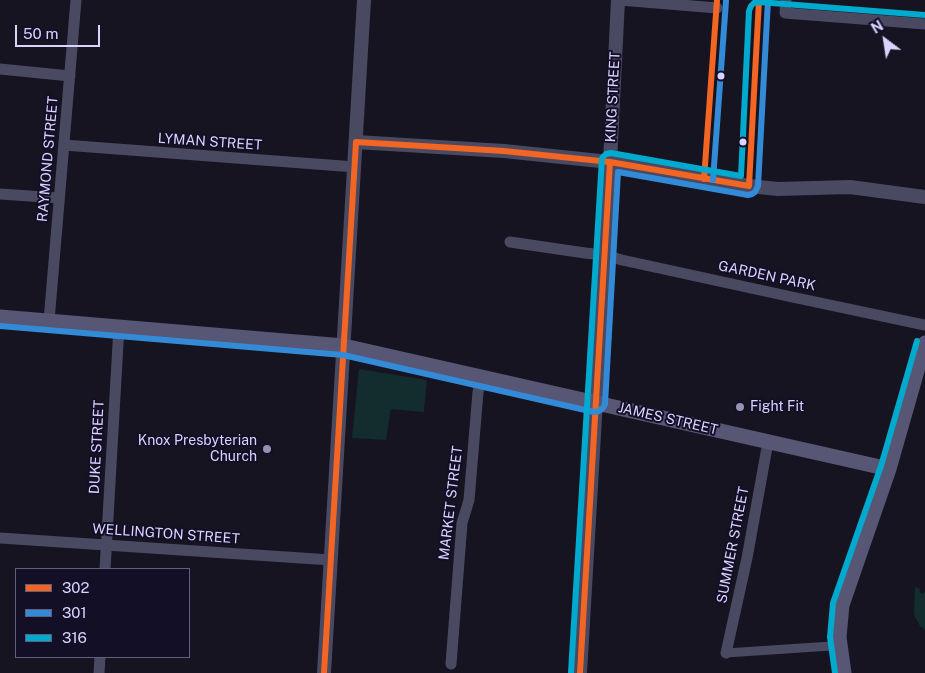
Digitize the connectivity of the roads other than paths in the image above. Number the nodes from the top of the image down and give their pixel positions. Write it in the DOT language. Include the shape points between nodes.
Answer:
graph roads {
  1 [pos="76,0"];
  2 [pos="364,0"];
  3 [pos="619,0"];
  4 [pos="786,0"];
  5 [pos="717,8"];
  6 [pos="925,24"];
  7 [pos="0,69"];
  8 [pos="70,76"];
  9 [pos="356,142"];
  10 [pos="64,145"];
  11 [pos="610,162"];
  12 [pos="355,167"];
  13 [pos="0,194"];
  14 [pos="925,197"];
  15 [pos="59,198"];
  16 [pos="510,242"];
  17 [pos="604,255"];
  18 [pos="0,317"];
  19 [pos="49,321"];
  20 [pos="925,325"];
  21 [pos="120,327"];
  22 [pos="925,343"];
  23 [pos="344,346"];
  24 [pos="482,377"];
  25 [pos="596,403"];
  26 [pos="768,442"];
  27 [pos="889,469"];
  28 [pos="0,538"];
  29 [pos="107,545"];
  30 [pos="331,560"];
  31 [pos="105,568"];
  32 [pos="840,644"];
  33 [pos="726,653"];
  34 [pos="100,658"];
  35 [pos="452,664"];
  36 [pos="100,673"];
  37 [pos="324,673"];
  38 [pos="580,673"];
  39 [pos="844,673"];
  1 -- 8 [label="street, RAYMOND STREET"];
  2 -- 9 [label="street"];
  3 -- 5 [label="street"];
  3 -- 11 [label="street, KING STREET"];
  4 -- 6 [label="street" via="785,13"];
  7 -- 8 [label="street"];
  8 -- 10 [label="street, RAYMOND STREET"];
  9 -- 11 [label="street" via="504,151"];
  9 -- 12 [label="street"];
  10 -- 12 [label="street, LYMAN STREET"];
  10 -- 15 [label="street, RAYMOND STREET"];
  11 -- 14 [label="street" via="749,186 850,187"];
  11 -- 17 [label="street, KING STREET"];
  12 -- 23 [label="street"];
  13 -- 15 [label="street"];
  15 -- 19 [label="street, RAYMOND STREET"];
  16 -- 17 [label="street, GARDEN PARK"];
  17 -- 20 [label="street, GARDEN PARK"];
  17 -- 25 [label="street, KING STREET"];
  18 -- 19 [label="main road, JAMES STREET"];
  19 -- 21 [label="main road, JAMES STREET"];
  21 -- 23 [label="main road, JAMES STREET"];
  21 -- 29 [label="street, DUKE STREET"];
  22 -- 27 [label="main road"];
  23 -- 24 [label="main road, JAMES STREET"];
  23 -- 30 [label="street"];
  24 -- 25 [label="main road, JAMES STREET"];
  24 -- 35 [label="street, MARKET STREET" via="478,392 470,500 462,522"];
  25 -- 26 [label="main road, JAMES STREET"];
  25 -- 38 [label="street, KING STREET"];
  26 -- 27 [label="main road, JAMES STREET"];
  26 -- 33 [label="street, SUMMER STREET"];
  27 -- 32 [label="main road" via="842,605"];
  28 -- 29 [label="street, WELLINGTON STREET"];
  29 -- 30 [label="street, WELLINGTON STREET"];
  29 -- 31 [label="street, DUKE STREET"];
  30 -- 37 [label="street"];
  32 -- 33 [label="street"];
  32 -- 39 [label="main road"];
  34 -- 36 [label="street"];
}
